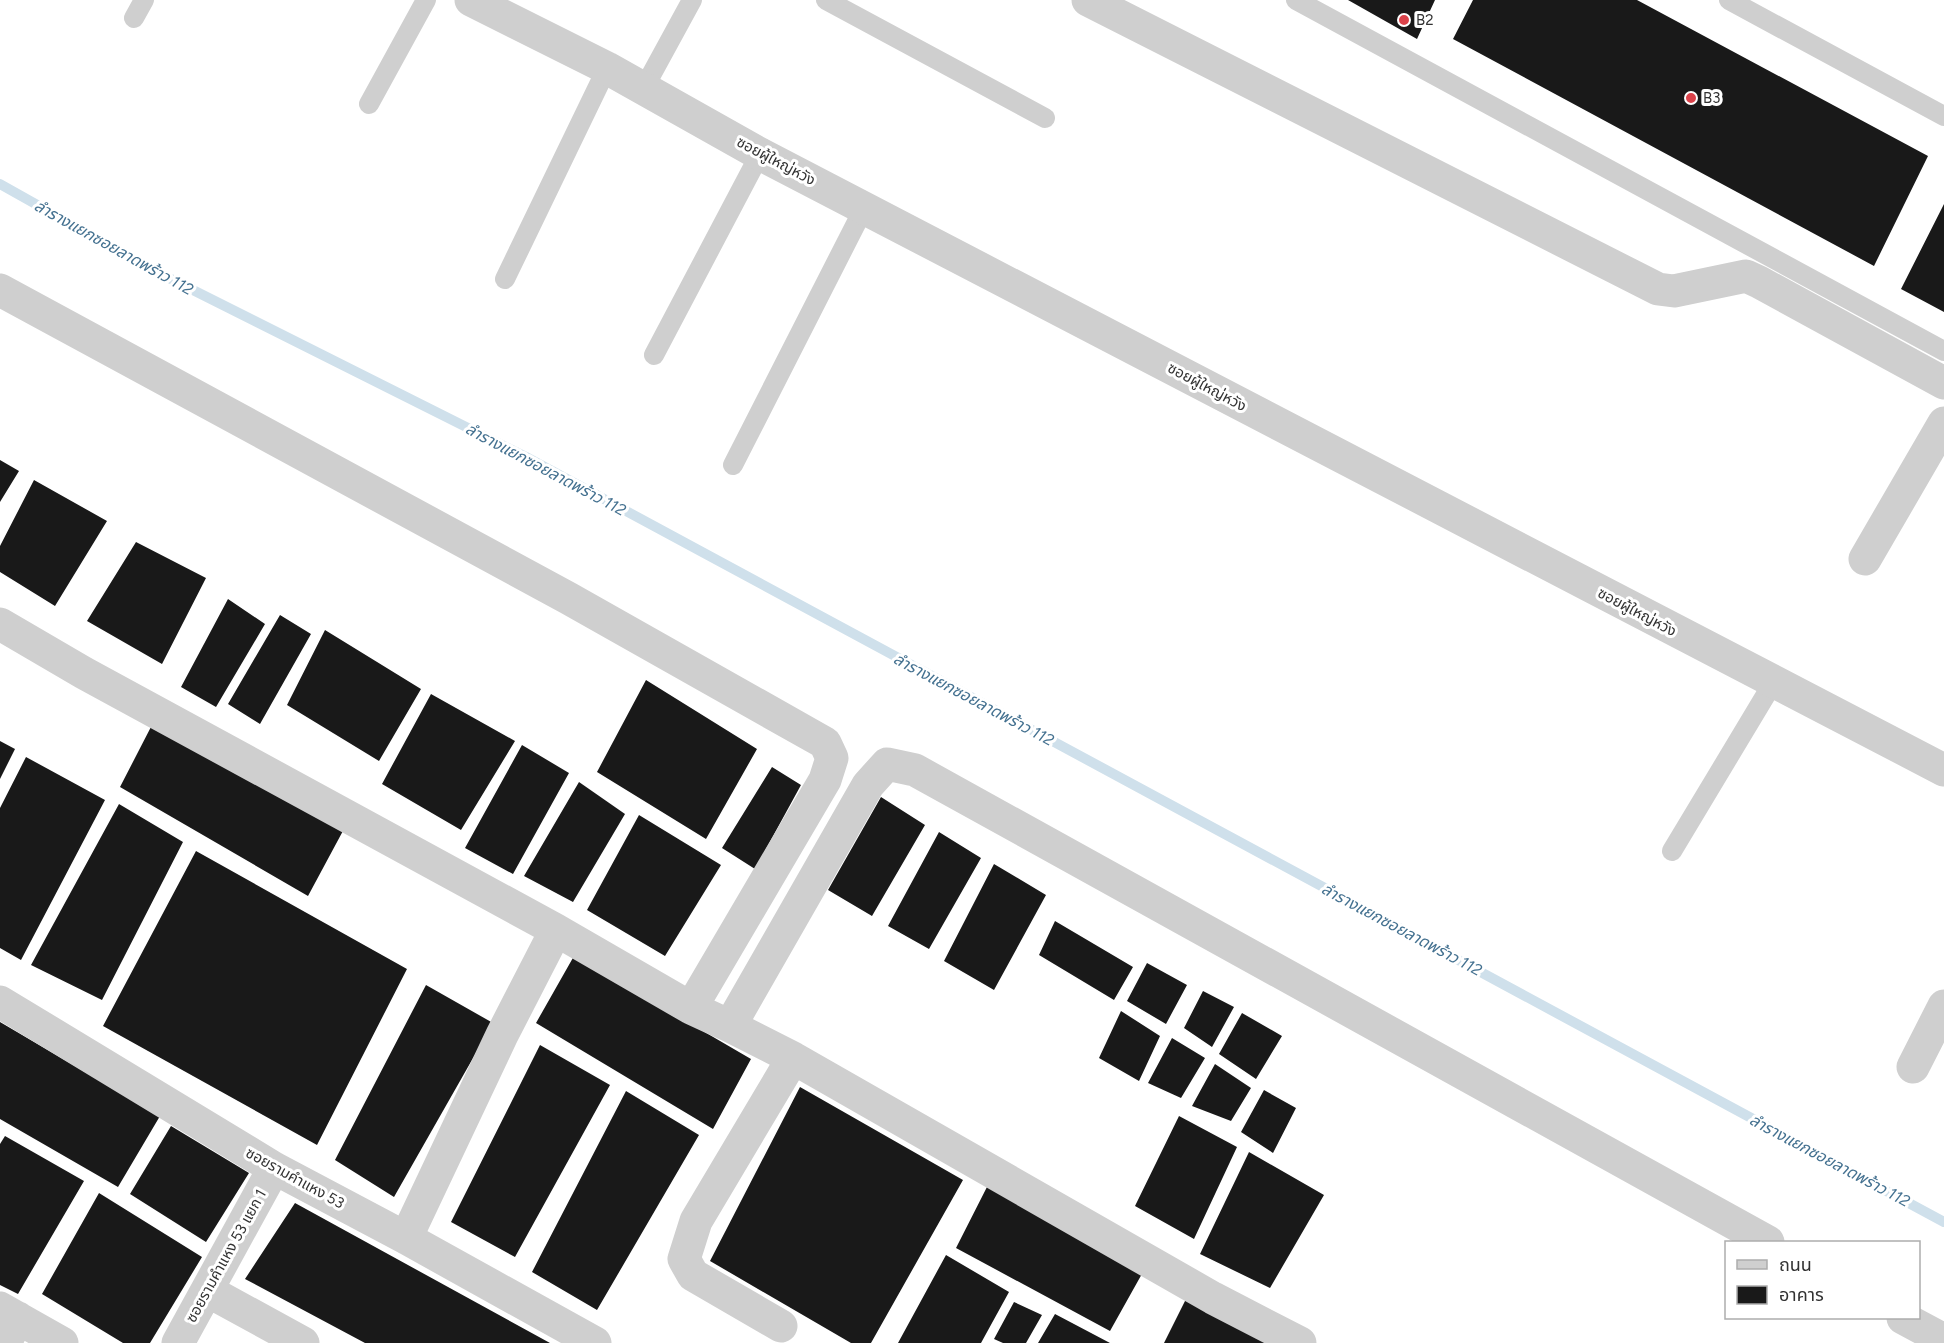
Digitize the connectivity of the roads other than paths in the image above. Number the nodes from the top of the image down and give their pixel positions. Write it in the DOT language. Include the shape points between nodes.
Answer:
graph roads {
  1 [pos="144,0"];
  2 [pos="426,0"];
  3 [pos="471,0"];
  4 [pos="692,0"];
  5 [pos="826,0"];
  6 [pos="1088,0"];
  7 [pos="1296,0"];
  8 [pos="1729,0"];
  9 [pos="134,18"];
  10 [pos="607,68"];
  11 [pos="644,88"];
  12 [pos="369,104"];
  13 [pos="1944,116"];
  14 [pos="1045,118"];
  15 [pos="760,154"];
  16 [pos="864,207"];
  17 [pos="505,279"];
  18 [pos="0,290"];
  19 [pos="1944,351"];
  20 [pos="654,355"];
  21 [pos="1944,383"];
  22 [pos="1944,423"];
  23 [pos="733,465"];
  24 [pos="1865,559"];
  25 [pos="0,624"];
  26 [pos="1773,683"];
  27 [pos="1944,770"];
  28 [pos="1672,851"];
  29 [pos="556,930"];
  30 [pos="0,1002"];
  31 [pos="1944,1006"];
  32 [pos="690,1008"];
  33 [pos="730,1026"];
  34 [pos="794,1058"];
  35 [pos="1913,1067"];
  36 [pos="274,1168"];
  37 [pos="406,1238"];
  38 [pos="1766,1241"];
  39 [pos="208,1291"];
  40 [pos="1907,1319"];
  41 [pos="8,1323"];
  42 [pos="782,1326"];
  43 [pos="1944,1340"];
  44 [pos="62,1343"];
  45 [pos="178,1343"];
  46 [pos="303,1343"];
  47 [pos="596,1343"];
  48 [pos="1300,1343"];
  1 -- 9 [label="lane"];
  2 -- 12 [label="lane"];
  3 -- 10 [label="street, ซอยผู้ใหญ่หวัง"];
  4 -- 11 [label="lane"];
  5 -- 14 [label="lane"];
  6 -- 21 [label="street" via="1658,289 1674,291 1746,276"];
  7 -- 19 [label="lane"];
  8 -- 13 [label="lane"];
  10 -- 11 [label="street, ซอยผู้ใหญ่หวัง"];
  10 -- 17 [label="lane"];
  11 -- 15 [label="street, ซอยผู้ใหญ่หวัง"];
  15 -- 16 [label="street, ซอยผู้ใหญ่หวัง"];
  15 -- 20 [label="lane"];
  16 -- 23 [label="lane"];
  16 -- 26 [label="street, ซอยผู้ใหญ่หวัง"];
  18 -- 32 [label="street" via="558,592 825,743 832,758 825,780"];
  22 -- 24 [label="street"];
  25 -- 29 [label="street"];
  26 -- 27 [label="street, ซอยผู้ใหญ่หวัง"];
  26 -- 28 [label="lane"];
  29 -- 32 [label="street"];
  29 -- 37 [label="street"];
  30 -- 36 [label="street, ซอยรามคำแหง 53"];
  31 -- 35 [label="street"];
  32 -- 33 [label="street"];
  33 -- 34 [label="street"];
  33 -- 38 [label="street" via="868,785 887,764 925,776"];
  34 -- 42 [label="street" via="696,1221 684,1259 693,1275"];
  34 -- 48 [label="street" via="1213,1298"];
  36 -- 37 [label="street, ซอยรามคำแหง 53"];
  36 -- 39 [label="street, ซอยรามคำแหง 53 แยก 1"];
  37 -- 47 [label="street, ซอยรามคำแหง 53"];
  39 -- 45 [label="street, ซอยรามคำแหง 53 แยก 1"];
  39 -- 46 [label="street"];
  40 -- 43 [label="street"];
  41 -- 44 [label="street"];
}
